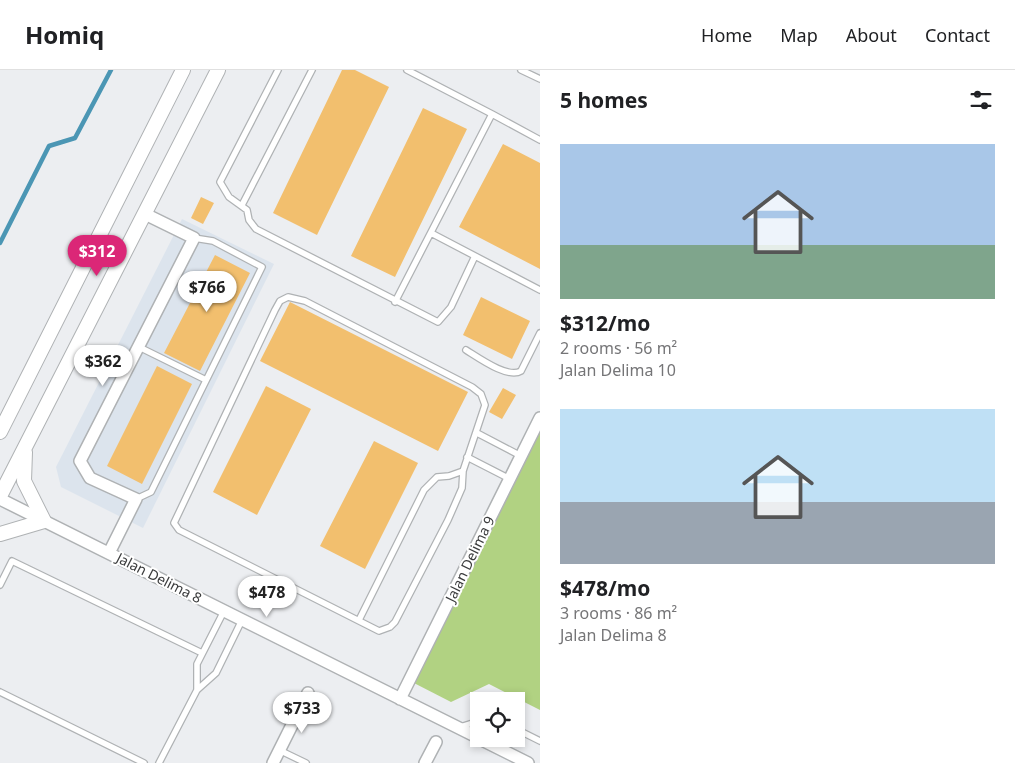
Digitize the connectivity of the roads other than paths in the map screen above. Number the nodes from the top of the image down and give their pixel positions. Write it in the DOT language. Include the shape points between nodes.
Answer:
graph roads {
  1 [pos="183,70"];
  2 [pos="218,70"];
  3 [pos="278,70"];
  4 [pos="312,70"];
  5 [pos="407,70"];
  6 [pos="521,70"];
  7 [pos="540,79"];
  8 [pos="492,114"];
  9 [pos="540,140"];
  10 [pos="242,205"];
  11 [pos="145,214"];
  12 [pos="431,233"];
  13 [pos="194,238"];
  14 [pos="475,256"];
  15 [pos="540,290"];
  16 [pos="395,302"];
  17 [pos="540,333"];
  18 [pos="138,347"];
  19 [pos="466,350"];
  20 [pos="206,380"];
  21 [pos="540,418"];
  22 [pos="0,432"];
  23 [pos="477,433"];
  24 [pos="25,448"];
  25 [pos="467,456"];
  26 [pos="521,456"];
  27 [pos="463,470"];
  28 [pos="510,479"];
  29 [pos="0,498"];
  30 [pos="136,499"];
  31 [pos="44,520"];
  32 [pos="0,534"];
  33 [pos="109,554"];
  34 [pos="0,585"];
  35 [pos="224,611"];
  36 [pos="242,620"];
  37 [pos="358,620"];
  38 [pos="202,653"];
  39 [pos="197,690"];
  40 [pos="0,692"];
  41 [pos="308,693"];
  42 [pos="400,699"];
  43 [pos="470,724"];
  44 [pos="458,728"];
  45 [pos="470,734"];
  46 [pos="525,734"];
  47 [pos="540,741"];
  48 [pos="436,742"];
  49 [pos="497,747"];
  50 [pos="279,750"];
  51 [pos="430,761"];
  52 [pos="144,763"];
  53 [pos="159,763"];
  54 [pos="273,763"];
  55 [pos="306,763"];
  56 [pos="528,763"];
  1 -- 22 [label="street"];
  2 -- 11 [label="street"];
  3 -- 10 [label="lane" via="220,182 229,197"];
  4 -- 10 [label="lane"];
  5 -- 8 [label="lane"];
  6 -- 7 [label="lane"];
  8 -- 9 [label="lane"];
  8 -- 12 [label="lane"];
  10 -- 16 [label="lane" via="256,229"];
  11 -- 13 [label="street"];
  11 -- 24 [label="street"];
  12 -- 14 [label="lane"];
  12 -- 16 [label="lane"];
  13 -- 18 [label="street"];
  13 -- 20 [label="lane" via="213,241 262,268"];
  14 -- 15 [label="lane"];
  14 -- 16 [label="lane" via="451,307 438,322"];
  17 -- 19 [label="lane" via="518,373 508,374"];
  18 -- 20 [label="lane"];
  18 -- 30 [label="street" via="80,461 90,478"];
  20 -- 30 [label="lane" via="151,492"];
  21 -- 26 [label="street, Jalan Delima 9"];
  23 -- 25 [label="lane"];
  23 -- 26 [label="lane"];
  23 -- 37 [label="lane" via="485,405 481,394 472,387 305,301 288,297 280,301 174,523 179,530"];
  24 -- 29 [label="street"];
  24 -- 31 [label="street" via="24,481"];
  25 -- 27 [label="lane"];
  25 -- 28 [label="lane"];
  26 -- 28 [label="street, Jalan Delima 9"];
  27 -- 37 [label="lane" via="449,476 437,476 424,490"];
  27 -- 37 [label="lane" via="462,488 448,520 395,622 390,628 379,631"];
  28 -- 42 [label="street, Jalan Delima 9"];
  29 -- 31 [label="street, Jalan Delima 8"];
  30 -- 33 [label="street"];
  31 -- 32 [label="street"];
  31 -- 33 [label="street, Jalan Delima 8"];
  33 -- 35 [label="street, Jalan Delima 8"];
  34 -- 38 [label="lane" via="12,561"];
  35 -- 36 [label="street, Jalan Delima 8"];
  35 -- 38 [label="lane"];
  36 -- 39 [label="lane" via="216,673"];
  36 -- 42 [label="street, Jalan Delima 8"];
  38 -- 39 [label="lane" via="196,664"];
  39 -- 53 [label="lane"];
  40 -- 52 [label="lane"];
  41 -- 50 [label="street"];
  42 -- 44 [label="street, Jalan Delima 8"];
  43 -- 44 [label="lane"];
  44 -- 45 [label="street, Jalan Delima 8"];
  46 -- 47 [label="lane"];
  48 -- 51 [label="street"];
  49 -- 56 [label="street, Jalan Delima 8"];
  50 -- 54 [label="street"];
  50 -- 55 [label="lane"];
}
